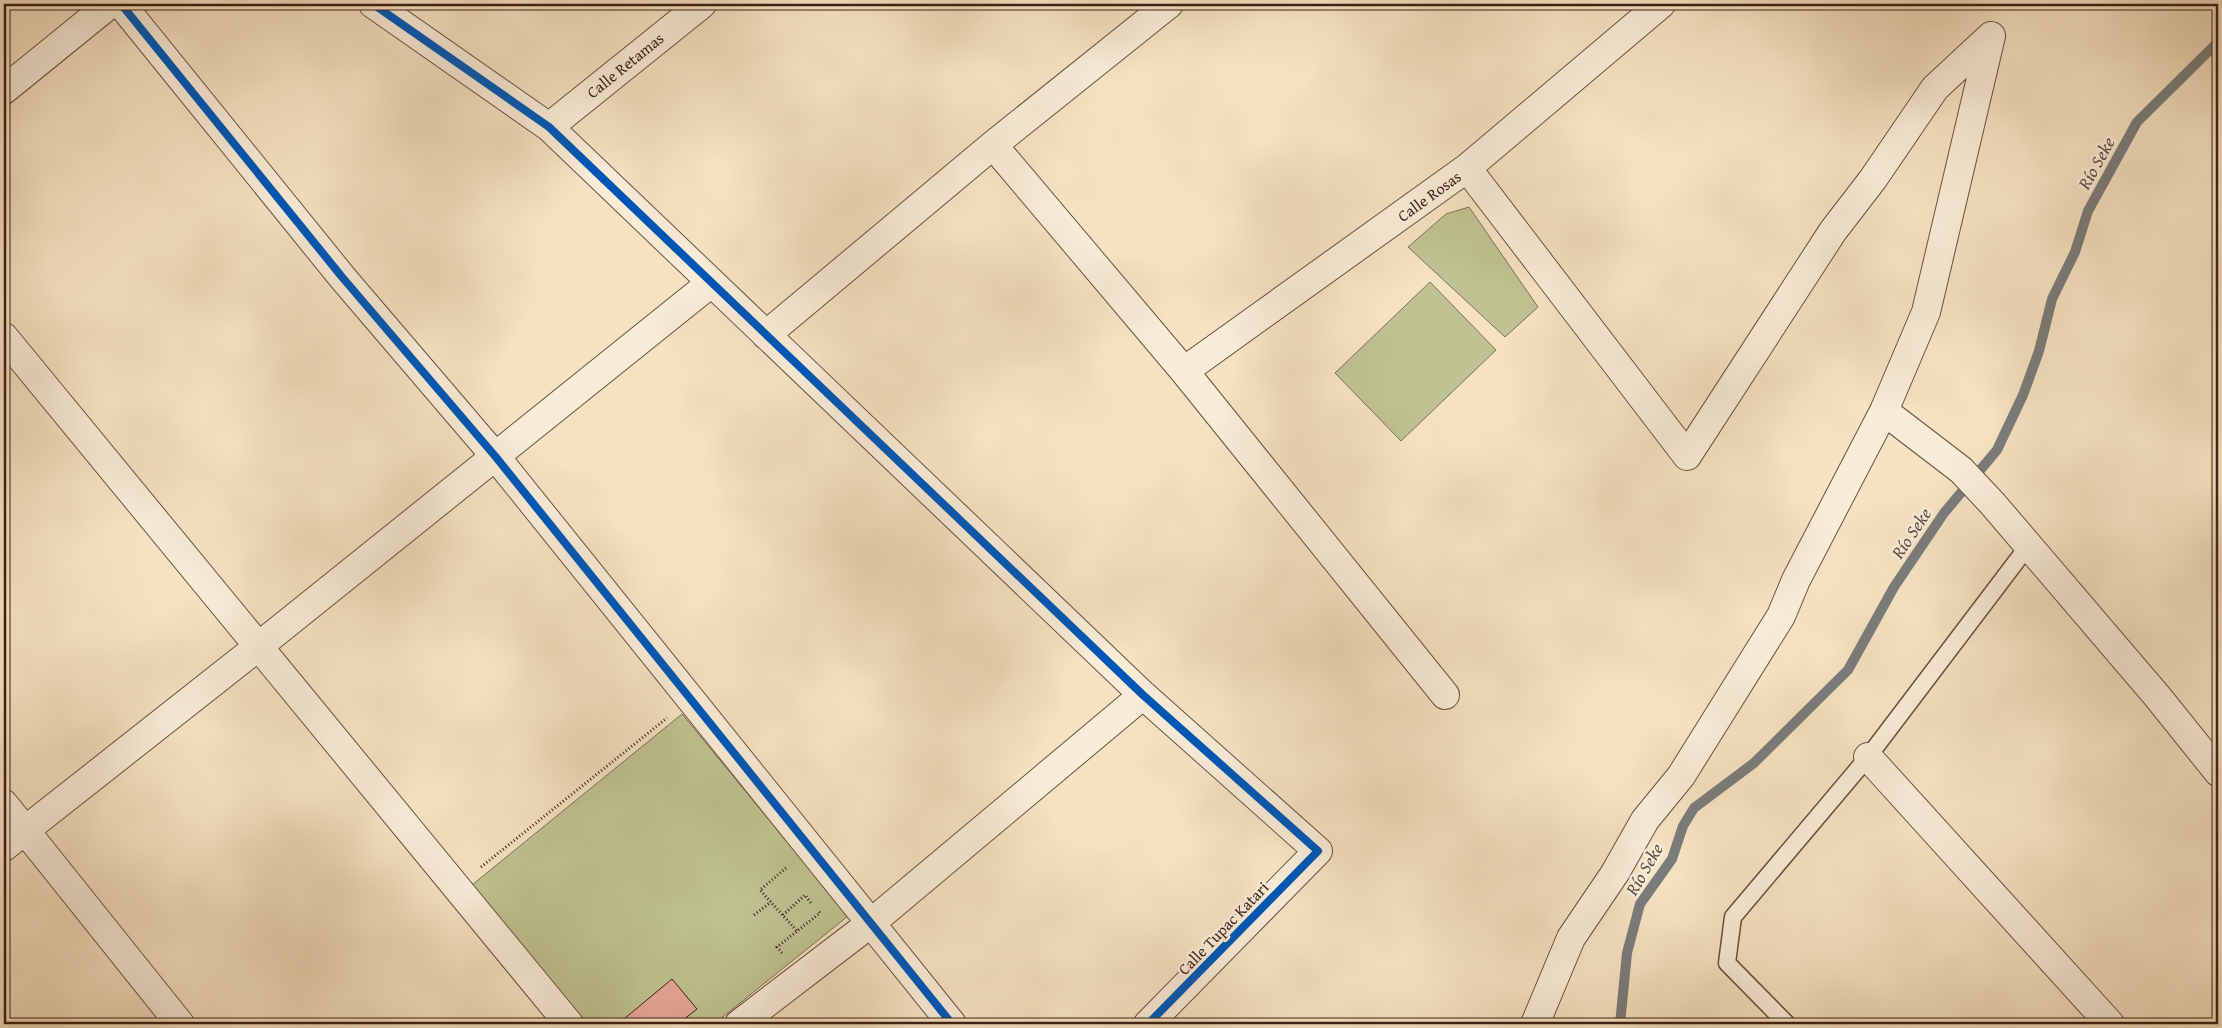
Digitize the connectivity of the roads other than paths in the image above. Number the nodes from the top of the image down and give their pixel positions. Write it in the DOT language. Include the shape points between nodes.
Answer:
graph roads {
  1 [pos="110,4"];
  2 [pos="121,4"];
  3 [pos="373,4"];
  4 [pos="702,4"];
  5 [pos="1169,4"];
  6 [pos="1660,4"];
  7 [pos="4,90"];
  8 [pos="549,127"];
  9 [pos="992,145"];
  10 [pos="1467,168"];
  11 [pos="711,283"];
  12 [pos="766,335"];
  13 [pos="4,337"];
  14 [pos="1184,371"];
  15 [pos="1884,411"];
  16 [pos="495,456"];
  17 [pos="2028,546"];
  18 [pos="259,646"];
  19 [pos="1143,695"];
  20 [pos="1445,695"];
  21 [pos="1868,757"];
  22 [pos="2218,772"];
  23 [pos="4,804"];
  24 [pos="26,830"];
  25 [pos="4,847"];
  26 [pos="871,923"];
  27 [pos="180,1024"];
  28 [pos="569,1024"];
  29 [pos="739,1024"];
  30 [pos="952,1024"];
  31 [pos="1148,1024"];
  32 [pos="1535,1024"];
  33 [pos="1787,1024"];
  34 [pos="2110,1024"];
  1 -- 7 [label="street"];
  2 -- 16 [label="street" via="342,277"];
  3 -- 8 [label="street"];
  4 -- 8 [label="street, Calle Retamas"];
  5 -- 9 [label="street"];
  6 -- 10 [label="street, Calle Rosas"];
  8 -- 11 [label="street"];
  9 -- 12 [label="street"];
  9 -- 14 [label="street"];
  10 -- 14 [label="street, Calle Rosas"];
  10 -- 15 [label="street" via="1686,456 1833,231 1935,88 1991,36 1926,312"];
  11 -- 12 [label="street"];
  11 -- 16 [label="street"];
  12 -- 19 [label="street"];
  13 -- 18 [label="street"];
  14 -- 20 [label="street"];
  15 -- 17 [label="street" via="1961,470"];
  15 -- 32 [label="street" via="1796,580 1781,616 1681,776 1645,820 1615,873 1571,938"];
  16 -- 18 [label="street"];
  16 -- 26 [label="street"];
  17 -- 21 [label="lane"];
  17 -- 22 [label="street"];
  18 -- 24 [label="street"];
  18 -- 28 [label="street"];
  19 -- 26 [label="street"];
  19 -- 31 [label="street, Calle Tupac Katari" via="1318,851"];
  21 -- 33 [label="lane" via="1733,917 1726,963"];
  21 -- 34 [label="street"];
  23 -- 24 [label="street"];
  24 -- 25 [label="street"];
  24 -- 27 [label="street"];
  26 -- 29 [label="street"];
  26 -- 30 [label="street"];
}
